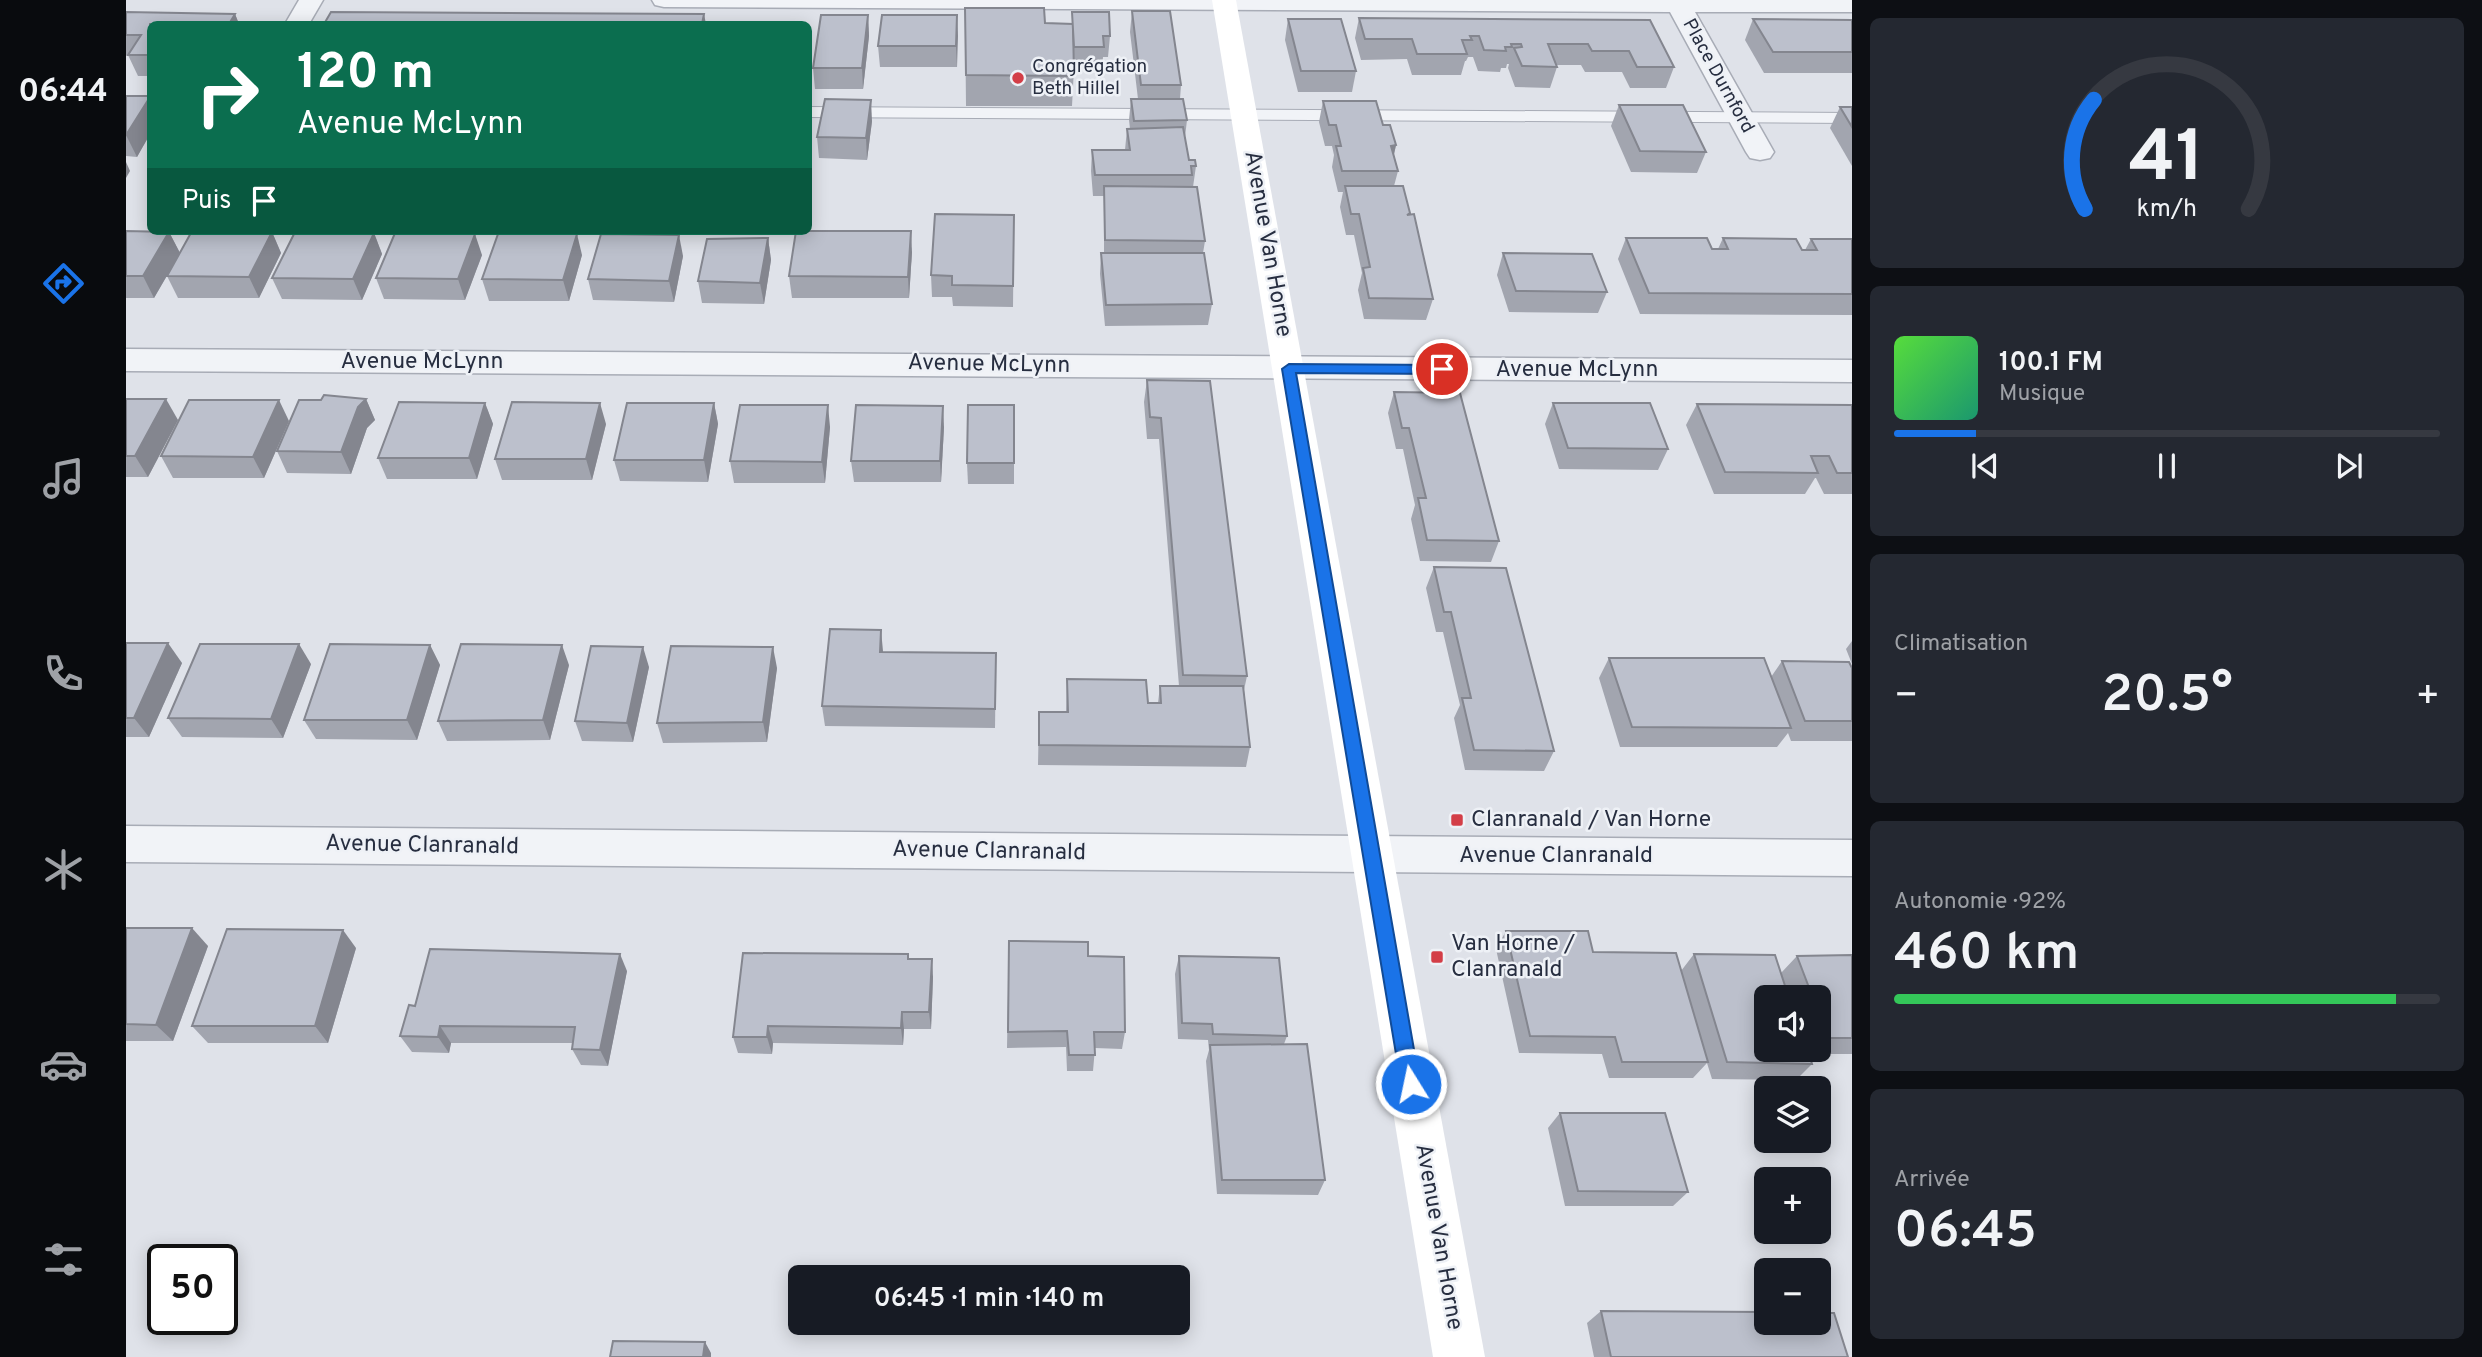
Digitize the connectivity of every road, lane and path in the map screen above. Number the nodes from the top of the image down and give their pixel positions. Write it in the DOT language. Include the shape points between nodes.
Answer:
graph roads {
  1 [pos="311,0"];
  2 [pos="664,0"];
  3 [pos="770,0"];
  4 [pos="1224,1"];
  5 [pos="1677,2"];
  6 [pos="1852,5"];
  7 [pos="299,21"];
  8 [pos="766,21"];
  9 [pos="812,112"];
  10 [pos="1245,116"];
  11 [pos="1740,117"];
  12 [pos="1852,118"];
  13 [pos="1760,152"];
  14 [pos="126,360"];
  15 [pos="1289,369"];
  16 [pos="1852,371"];
  17 [pos="126,844"];
  18 [pos="1370,855"];
  19 [pos="1852,858"];
  20 [pos="1459,1357"];
  1 -- 7 [label="street"];
  2 -- 3 [label="street"];
  3 -- 4 [label="street"];
  3 -- 8 [label="street"];
  4 -- 5 [label="street"];
  4 -- 10 [label="main road, Avenue Van Horne"];
  5 -- 6 [label="street"];
  5 -- 11 [label="street, Place Durnford"];
  9 -- 10 [label="lane"];
  10 -- 11 [label="lane"];
  10 -- 15 [label="main road, Avenue Van Horne"];
  11 -- 12 [label="lane"];
  11 -- 13 [label="street, Place Durnford"];
  14 -- 15 [label="street, Avenue McLynn"];
  15 -- 16 [label="street, Avenue McLynn"];
  15 -- 18 [label="main road, Avenue Van Horne"];
  17 -- 18 [label="street, Avenue Clanranald"];
  18 -- 19 [label="street, Avenue Clanranald"];
  18 -- 20 [label="main road, Avenue Van Horne"];
}
